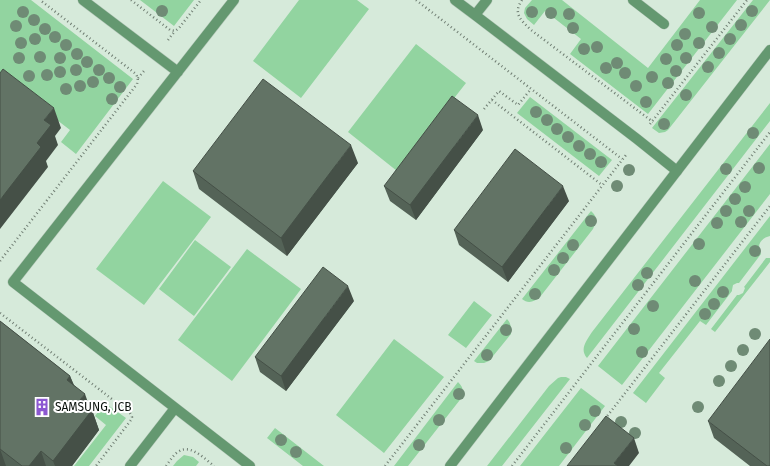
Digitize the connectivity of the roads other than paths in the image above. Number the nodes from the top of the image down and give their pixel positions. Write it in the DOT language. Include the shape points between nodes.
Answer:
graph roads {
  1 [pos="84,0"];
  2 [pos="234,0"];
  3 [pos="455,0"];
  4 [pos="487,0"];
  5 [pos="633,0"];
  6 [pos="475,15"];
  7 [pos="664,24"];
  8 [pos="770,50"];
  9 [pos="178,72"];
  10 [pos="677,171"];
  11 [pos="175,408"];
  12 [pos="130,466"];
  13 [pos="250,466"];
  14 [pos="450,466"];
  1 -- 9 [label="street"];
  2 -- 9 [label="street"];
  3 -- 6 [label="street"];
  4 -- 6 [label="street"];
  5 -- 7 [label="street"];
  6 -- 10 [label="street"];
  8 -- 10 [label="street"];
  9 -- 11 [label="street" via="13,282"];
  10 -- 14 [label="street"];
  11 -- 12 [label="street"];
  11 -- 13 [label="street"];
}
